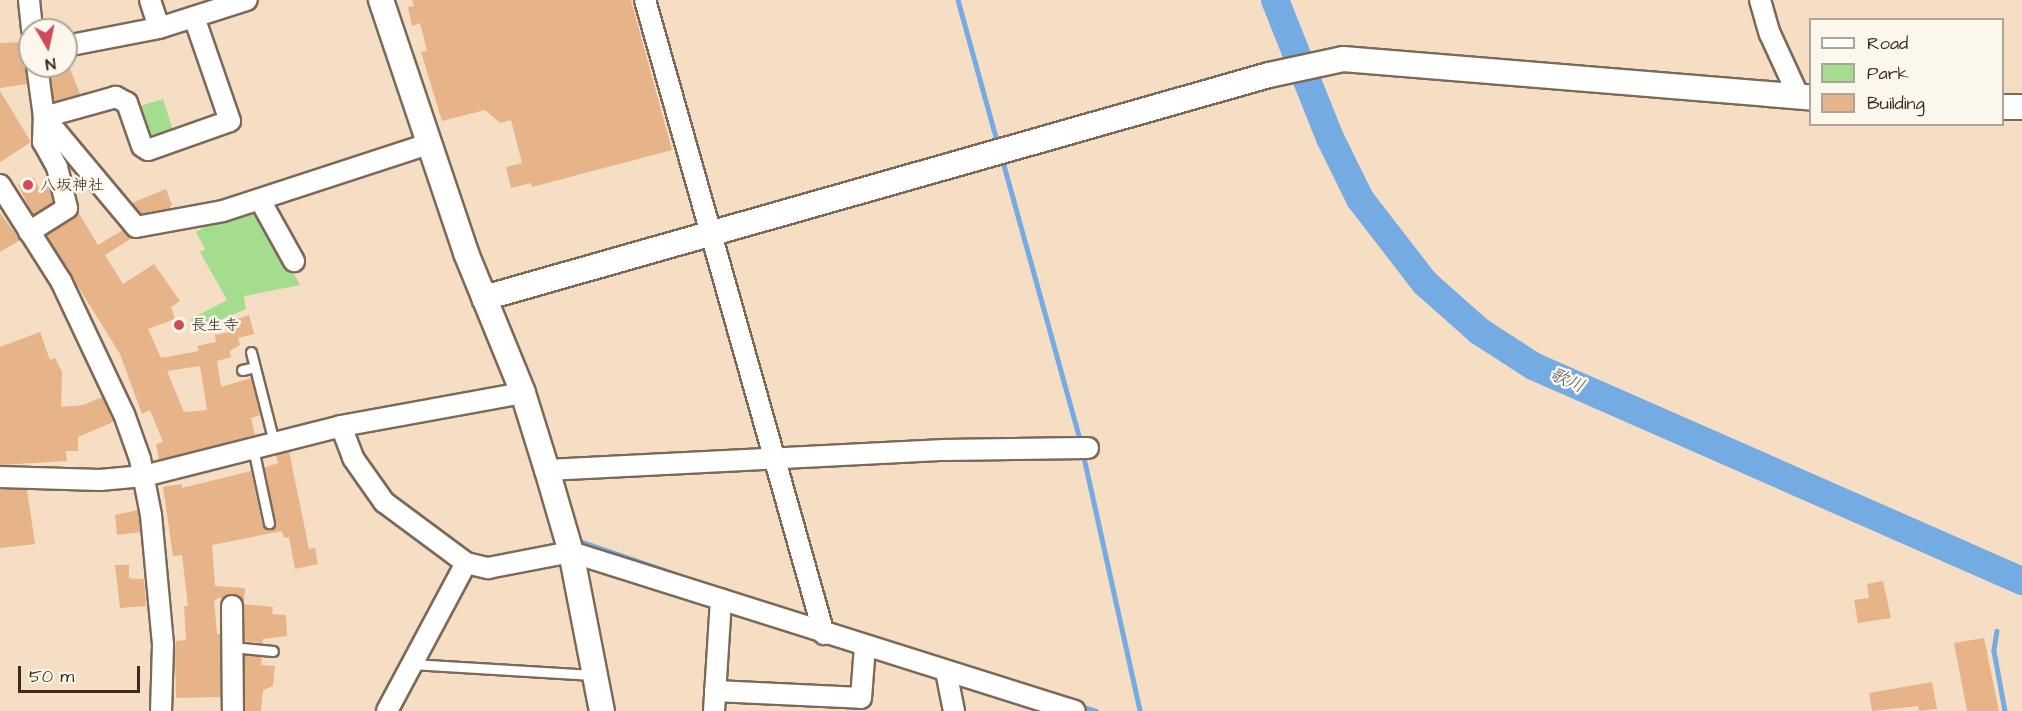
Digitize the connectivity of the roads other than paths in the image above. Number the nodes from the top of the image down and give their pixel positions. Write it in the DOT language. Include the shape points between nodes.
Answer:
graph roads {
  1 [pos="28,0"];
  2 [pos="150,0"];
  3 [pos="247,0"];
  4 [pos="381,0"];
  5 [pos="645,0"];
  6 [pos="1760,0"];
  7 [pos="194,17"];
  8 [pos="30,18"];
  9 [pos="159,28"];
  10 [pos="78,44"];
  11 [pos="39,78"];
  12 [pos="1805,97"];
  13 [pos="2004,107"];
  14 [pos="2022,107"];
  15 [pos="44,117"];
  16 [pos="428,144"];
  17 [pos="0,185"];
  18 [pos="260,200"];
  19 [pos="29,232"];
  20 [pos="711,236"];
  21 [pos="294,261"];
  22 [pos="484,298"];
  23 [pos="251,352"];
  24 [pos="255,367"];
  25 [pos="242,370"];
  26 [pos="523,393"];
  27 [pos="341,426"];
  28 [pos="274,442"];
  29 [pos="253,448"];
  30 [pos="1088,448"];
  31 [pos="774,459"];
  32 [pos="547,470"];
  33 [pos="144,476"];
  34 [pos="0,477"];
  35 [pos="264,498"];
  36 [pos="253,500"];
  37 [pos="269,523"];
  38 [pos="571,552"];
  39 [pos="466,563"];
  40 [pos="721,599"];
  41 [pos="232,606"];
  42 [pos="824,634"];
  43 [pos="865,646"];
  44 [pos="232,647"];
  45 [pos="273,651"];
  46 [pos="412,664"];
  47 [pos="946,671"];
  48 [pos="596,675"];
  49 [pos="715,691"];
  50 [pos="161,711"];
  51 [pos="233,711"];
  52 [pos="387,711"];
  53 [pos="602,711"];
  54 [pos="714,711"];
  55 [pos="954,711"];
  56 [pos="1075,711"];
  1 -- 8 [label="street"];
  2 -- 9 [label="street"];
  3 -- 7 [label="street"];
  4 -- 16 [label="street"];
  5 -- 20 [label="street"];
  6 -- 12 [label="street" via="1770,34"];
  7 -- 9 [label="street"];
  7 -- 15 [label="street" via="230,121 148,150 142,146 127,103 116,97"];
  9 -- 10 [label="street"];
  11 -- 15 [label="street"];
  12 -- 20 [label="street" via="1343,59 1281,73"];
  13 -- 14 [label="street"];
  15 -- 18 [label="street" via="136,227"];
  15 -- 19 [label="street" via="43,142 57,167 67,208"];
  16 -- 18 [label="street"];
  16 -- 22 [label="street"];
  17 -- 19 [label="street"];
  18 -- 21 [label="street"];
  19 -- 33 [label="street" via="66,291 124,414"];
  20 -- 22 [label="street"];
  20 -- 31 [label="street"];
  22 -- 26 [label="street"];
  23 -- 24 [label="lane"];
  24 -- 25 [label="lane"];
  24 -- 28 [label="lane"];
  26 -- 27 [label="street"];
  26 -- 32 [label="street"];
  27 -- 28 [label="street"];
  27 -- 39 [label="street" via="353,458 384,502"];
  28 -- 29 [label="street"];
  29 -- 33 [label="street"];
  29 -- 35 [label="lane"];
  30 -- 31 [label="street" via="944,450"];
  31 -- 32 [label="street"];
  31 -- 42 [label="street"];
  32 -- 38 [label="street"];
  33 -- 34 [label="street" via="100,480"];
  33 -- 50 [label="street" via="163,645"];
  35 -- 36 [label="lane"];
  35 -- 37 [label="lane"];
  38 -- 39 [label="street" via="488,568"];
  38 -- 40 [label="street"];
  38 -- 48 [label="street"];
  39 -- 46 [label="street"];
  40 -- 42 [label="street"];
  40 -- 49 [label="street"];
  41 -- 44 [label="street"];
  42 -- 43 [label="street"];
  43 -- 47 [label="street"];
  43 -- 49 [label="street" via="861,698"];
  44 -- 45 [label="lane"];
  44 -- 51 [label="street"];
  46 -- 48 [label="lane"];
  46 -- 52 [label="street"];
  47 -- 55 [label="street"];
  47 -- 56 [label="street"];
  48 -- 53 [label="street"];
  49 -- 54 [label="street"];
}
